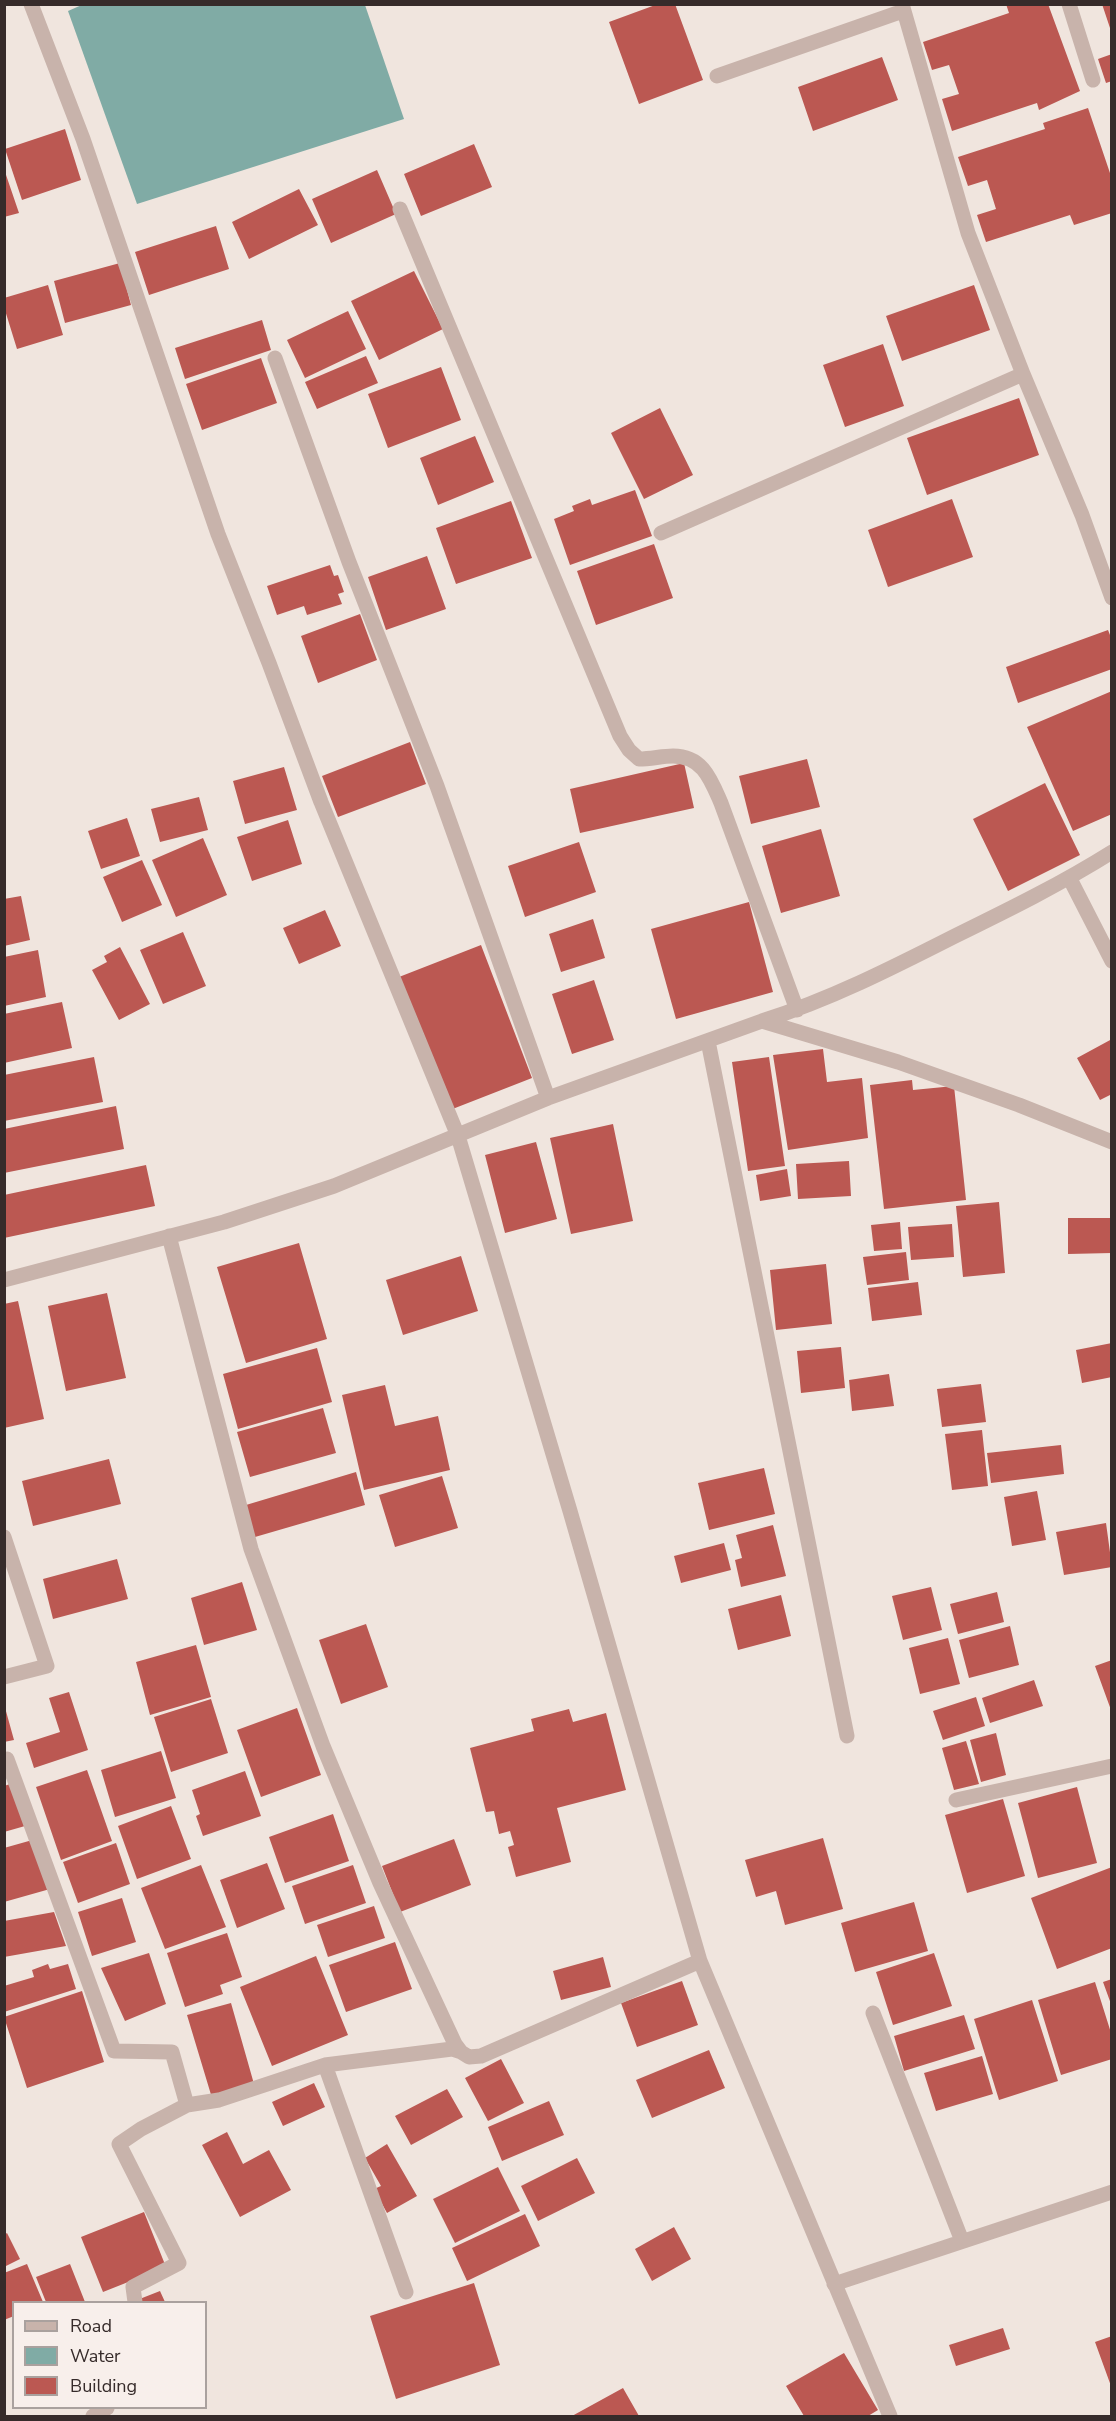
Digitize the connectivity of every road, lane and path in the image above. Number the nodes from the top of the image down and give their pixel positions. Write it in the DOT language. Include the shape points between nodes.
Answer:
graph roads {
  1 [pos="30,4"];
  2 [pos="1069,4"];
  3 [pos="903,8"];
  4 [pos="717,76"];
  5 [pos="1093,80"];
  6 [pos="400,209"];
  7 [pos="275,358"];
  8 [pos="1023,374"];
  9 [pos="661,533"];
  10 [pos="1112,598"];
  11 [pos="1112,852"];
  12 [pos="1070,879"];
  13 [pos="1112,961"];
  14 [pos="797,1010"];
  15 [pos="762,1021"];
  16 [pos="708,1041"];
  17 [pos="548,1098"];
  18 [pos="458,1136"];
  19 [pos="1112,1142"];
  20 [pos="169,1236"];
  21 [pos="4,1280"];
  22 [pos="4,1537"];
  23 [pos="4,1677"];
  24 [pos="848,1736"];
  25 [pos="4,1760"];
  26 [pos="1112,1766"];
  27 [pos="956,1800"];
  28 [pos="700,1962"];
  29 [pos="873,2013"];
  30 [pos="461,2052"];
  31 [pos="325,2065"];
  32 [pos="187,2105"];
  33 [pos="1112,2192"];
  34 [pos="962,2241"];
  35 [pos="834,2284"];
  36 [pos="406,2292"];
  37 [pos="135,2301"];
  38 [pos="890,2416"];
  1 -- 18 [label="street" via="83,139 218,534 321,802"];
  2 -- 5 [label="street"];
  3 -- 4 [label="street"];
  3 -- 8 [label="street" via="968,233"];
  6 -- 14 [label="street" via="620,736 639,759 674,756 696,761 708,773"];
  7 -- 17 [label="street" via="349,562 437,786"];
  8 -- 9 [label="street"];
  8 -- 10 [label="street"];
  11 -- 12 [label="street"];
  12 -- 13 [label="street"];
  12 -- 14 [label="street" via="884,972"];
  14 -- 15 [label="street"];
  15 -- 16 [label="street"];
  15 -- 19 [label="street" via="898,1062"];
  16 -- 17 [label="street"];
  16 -- 24 [label="street"];
  17 -- 18 [label="street"];
  18 -- 20 [label="street" via="334,1186"];
  18 -- 28 [label="street"];
  20 -- 21 [label="street"];
  20 -- 30 [label="street" via="251,1549 271,1607 380,1883"];
  22 -- 23 [label="street" via="47,1666"];
  25 -- 32 [label="street" via="7,1759 114,2050 172,2052"];
  26 -- 27 [label="street"];
  28 -- 30 [label="street" via="481,2056 469,2057"];
  28 -- 35 [label="street"];
  29 -- 34 [label="street"];
  30 -- 31 [label="street" via="452,2049"];
  31 -- 32 [label="street" via="219,2100"];
  31 -- 36 [label="street"];
  32 -- 37 [label="street" via="119,2144 179,2263 133,2287"];
  33 -- 34 [label="street"];
  34 -- 35 [label="street"];
  35 -- 38 [label="street"];
}
